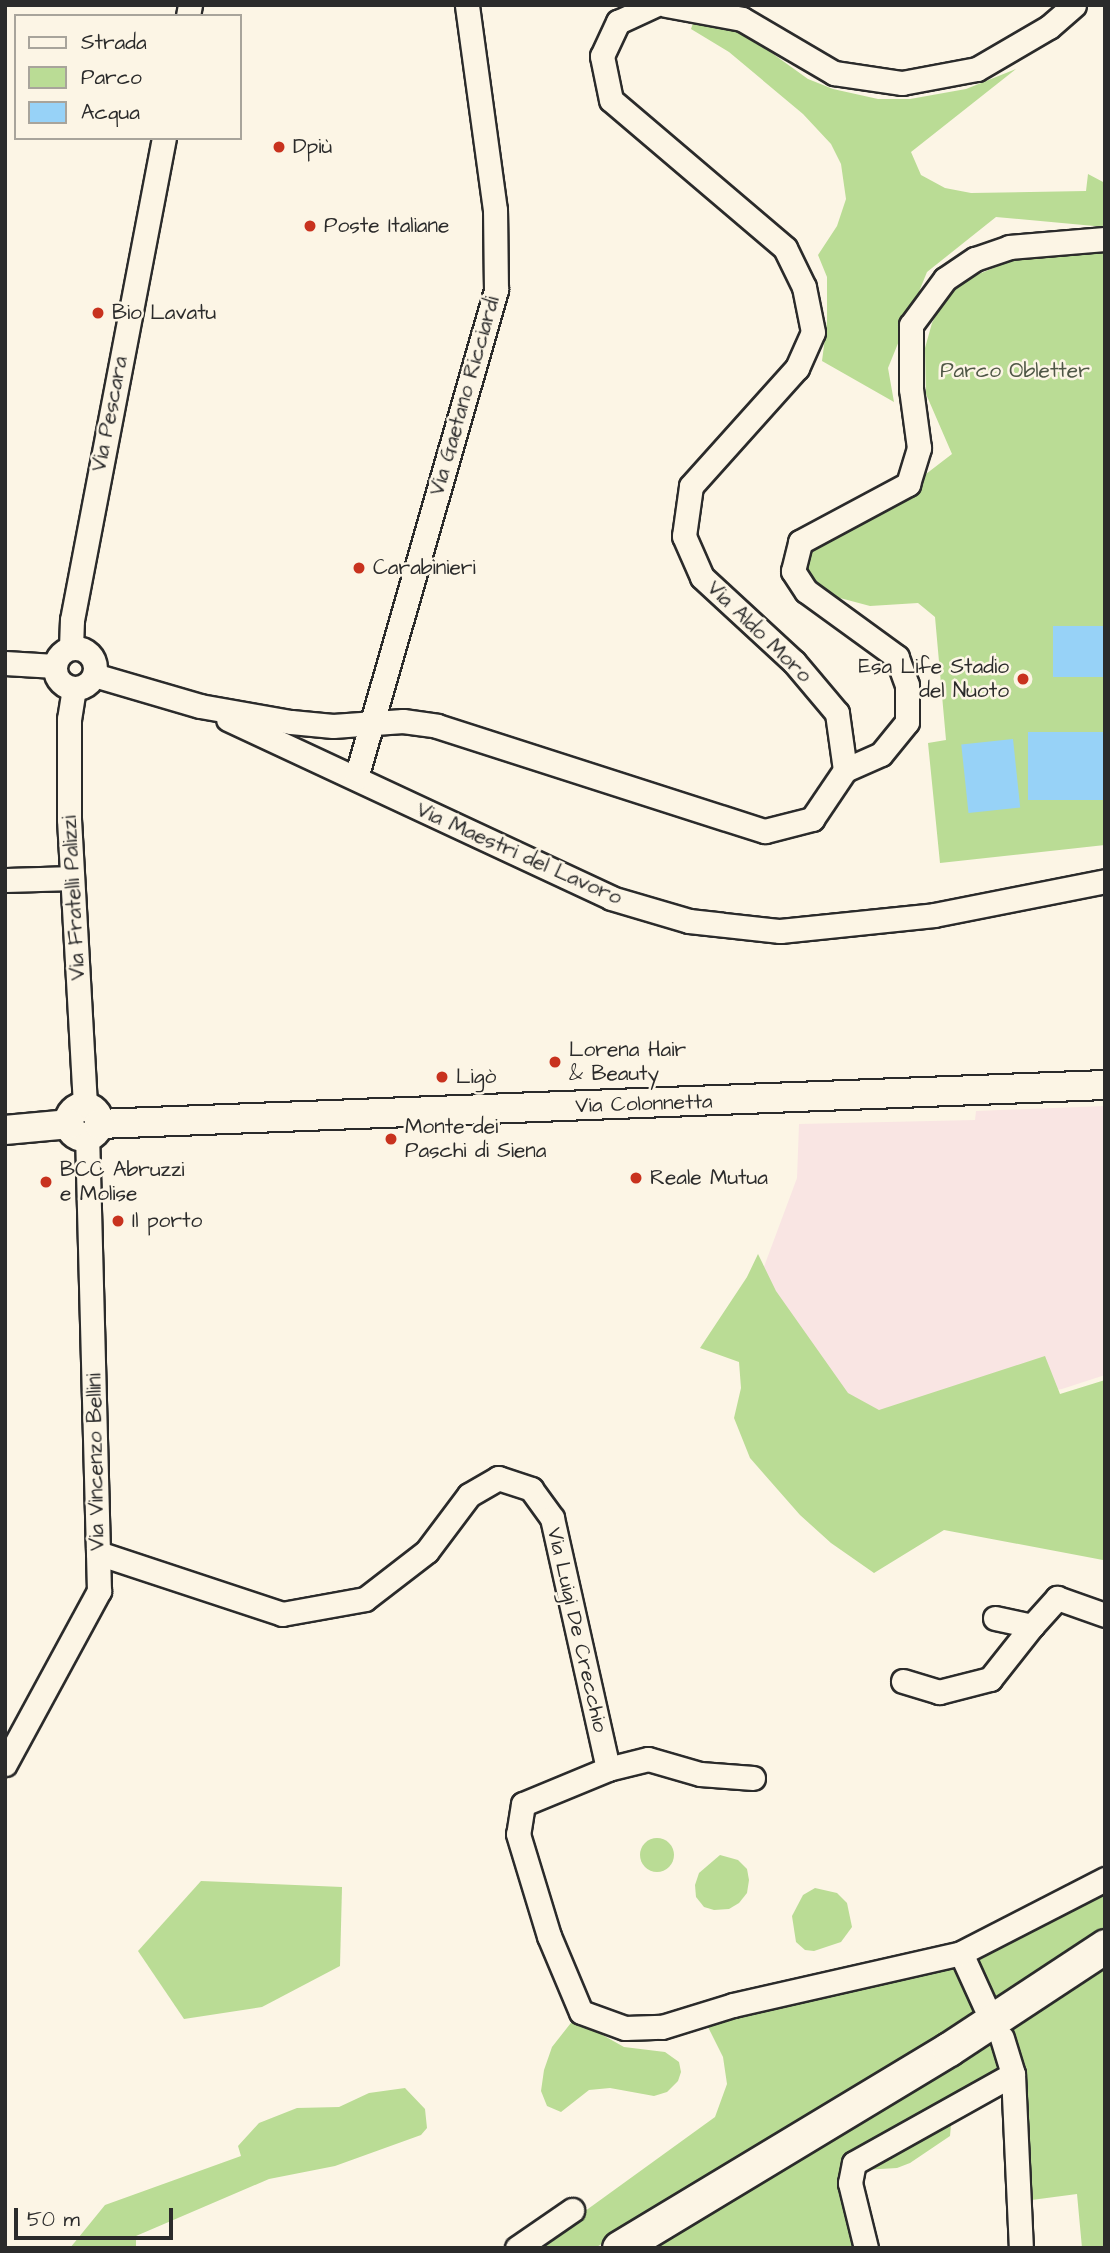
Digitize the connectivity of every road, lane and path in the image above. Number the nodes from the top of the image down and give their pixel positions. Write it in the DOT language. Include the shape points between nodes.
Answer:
graph roads {
  1 [pos="467,5"];
  2 [pos="655,5"];
  3 [pos="666,5"];
  4 [pos="1074,5"];
  5 [pos="164,140"];
  6 [pos="1105,239"];
  7 [pos="71,648"];
  8 [pos="5,663"];
  9 [pos="55,666"];
  10 [pos="94,675"];
  11 [pos="74,688"];
  12 [pos="200,706"];
  13 [pos="373,723"];
  14 [pos="845,770"];
  15 [pos="356,778"];
  16 [pos="71,878"];
  17 [pos="5,880"];
  18 [pos="1105,881"];
  19 [pos="1105,1085"];
  20 [pos="85,1123"];
  21 [pos="5,1130"];
  22 [pos="98,1553"];
  23 [pos="1105,1615"];
  24 [pos="995,1618"];
  25 [pos="1032,1626"];
  26 [pos="903,1681"];
  27 [pos="5,1765"];
  28 [pos="608,1769"];
  29 [pos="753,1778"];
  30 [pos="1105,1879"];
  31 [pos="1105,1946"];
  32 [pos="961,1952"];
  33 [pos="985,2006"];
  34 [pos="1002,2038"];
  35 [pos="1013,2074"];
  36 [pos="572,2210"];
  37 [pos="517,2248"];
  38 [pos="619,2248"];
  39 [pos="866,2248"];
  40 [pos="1021,2248"];
  1 -- 13 [label="street, Via Gaetano Ricciardi" via="495,210 496,290"];
  2 -- 14 [label="street, Via Aldo Moro" via="618,23 602,56 611,100 785,248 804,286 813,332 797,368 691,486 684,536 702,577 794,662 837,713"];
  3 -- 4 [label="street" via="742,19 834,73 902,83 977,69 1049,27"];
  5 -- 7 [label="street, Via Pescara" via="72,620"];
  6 -- 14 [label="street" via="1009,247 975,259 944,279 911,325 911,389 919,447 908,484 800,542 793,571 806,591 897,657 907,685 907,722 881,754"];
  7 -- 9 [label="street" via="60,654"];
  7 -- 10 [label="street" via="92,657"];
  8 -- 9 [label="street"];
  9 -- 11 [label="street" via="62,684"];
  10 -- 11 [label="street"];
  10 -- 12 [label="street, Via Maestri del Lavoro"];
  11 -- 16 [label="street, Via Fratelli Palizzi" via="69,719"];
  12 -- 13 [label="street, Via Maestri del Lavoro" via="333,726"];
  12 -- 15 [label="street, Via Maestri del Lavoro"];
  13 -- 14 [label="street" via="437,726 765,831 812,819"];
  13 -- 15 [label="street, Via Gaetano Ricciardi"];
  15 -- 18 [label="street, Via Maestri del Lavoro" via="611,898 689,921 793,929 934,915"];
  16 -- 17 [label="street"];
  16 -- 20 [label="street, Via Fratelli Palizzi"];
  19 -- 20 [label="main road, Via Colonnetta"];
  20 -- 21 [label="main road, Via Colonnetta"];
  20 -- 22 [label="street, Via Vincenzo Bellini"];
  22 -- 27 [label="street, Via Vincenzo Bellini" via="99,1591"];
  22 -- 28 [label="street, Via Luigi De Crecchio" via="282,1614 365,1599 427,1552 469,1495 498,1478 531,1489 552,1518"];
  23 -- 25 [label="street" via="1057,1598"];
  24 -- 25 [label="street"];
  25 -- 26 [label="street" via="990,1679 939,1692"];
  28 -- 29 [label="street" via="648,1759 700,1774"];
  28 -- 32 [label="street" via="523,1804 518,1834 550,1936 581,2012 625,2028 662,2027 733,2005"];
  30 -- 32 [label="street"];
  31 -- 38 [label="highway" via="949,2049"];
  32 -- 33 [label="street"];
  34 -- 35 [label="street"];
  35 -- 39 [label="street" via="854,2163 850,2183"];
  35 -- 40 [label="street"];
  36 -- 37 [label="street"];
}
